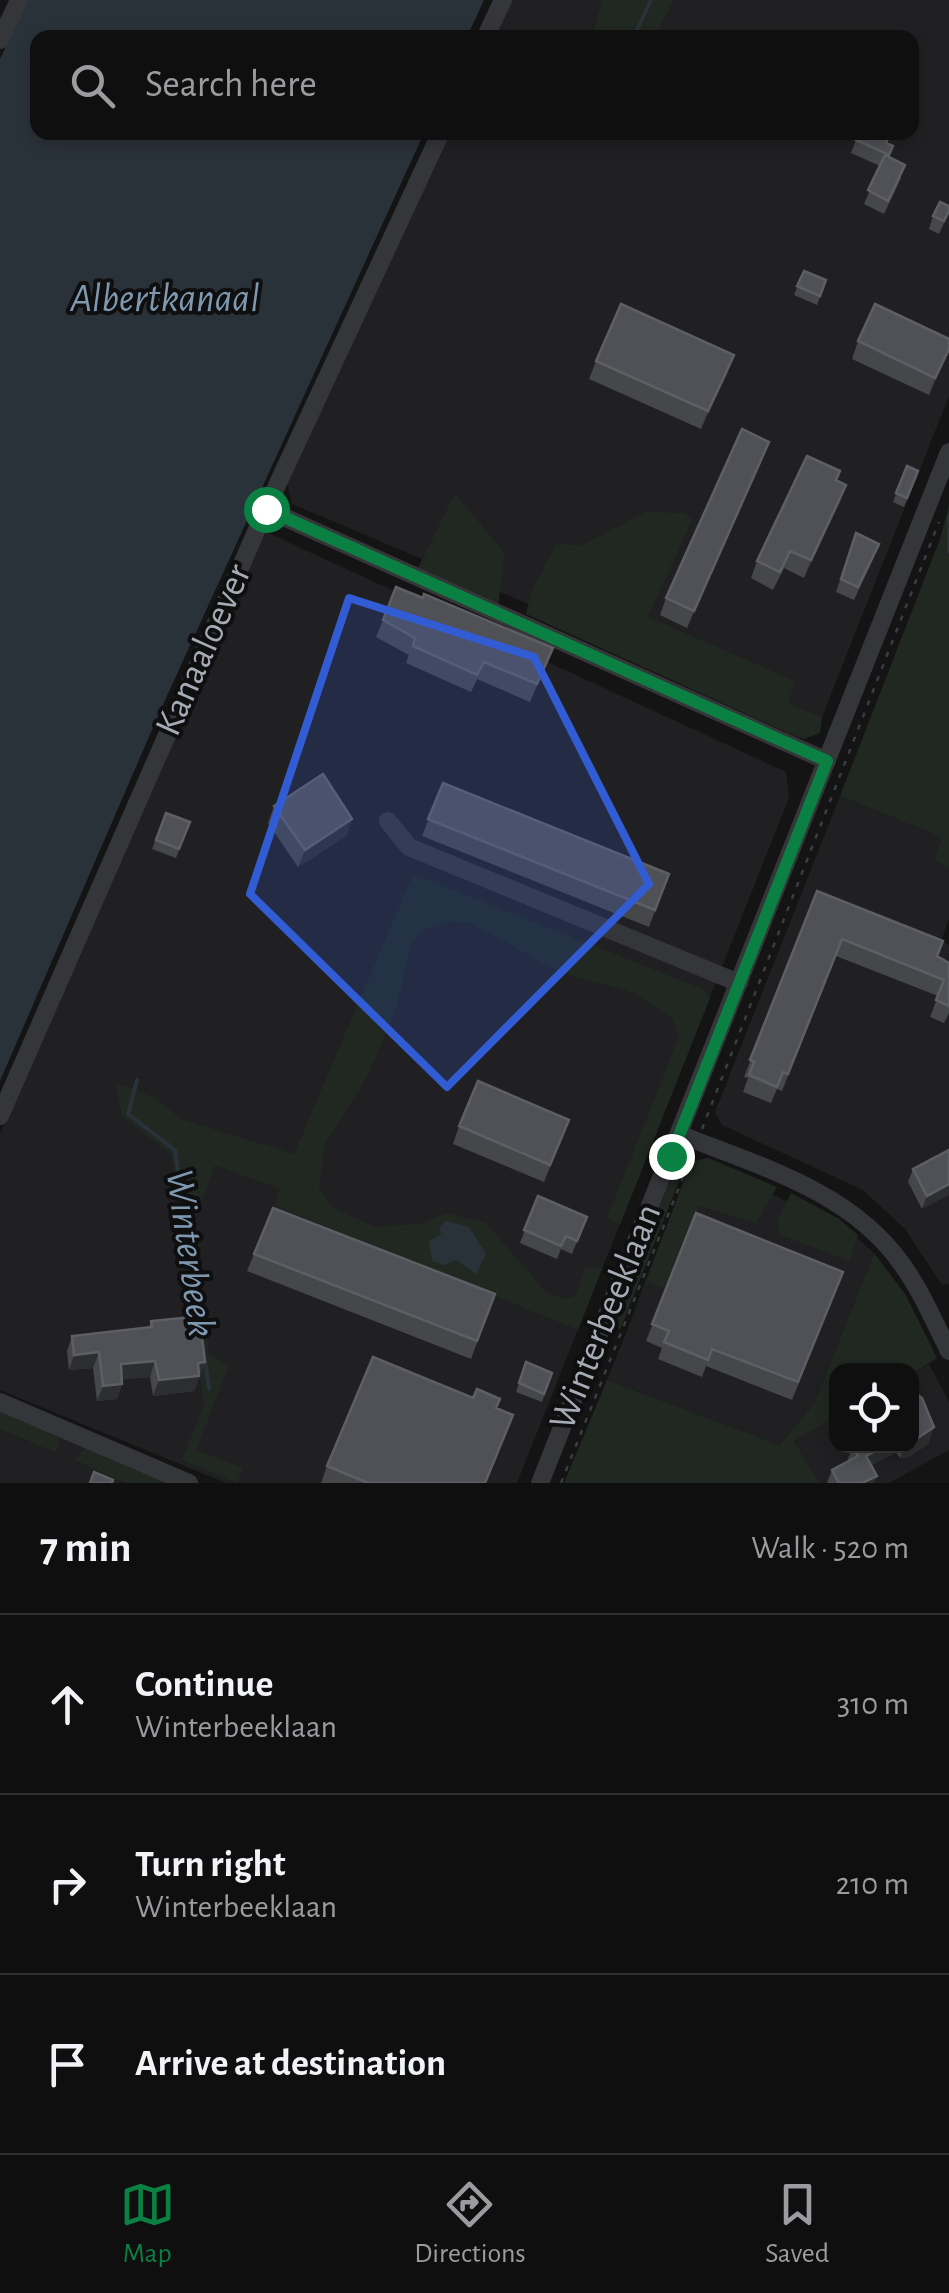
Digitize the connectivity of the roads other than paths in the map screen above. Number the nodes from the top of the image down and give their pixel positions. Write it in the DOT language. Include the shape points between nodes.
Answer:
graph roads {
  1 [pos="19,0"];
  2 [pos="503,0"];
  3 [pos="490,30"];
  4 [pos="0,40"];
  5 [pos="437,140"];
  6 [pos="949,452"];
  7 [pos="266,509"];
  8 [pos="827,761"];
  9 [pos="388,821"];
  10 [pos="739,984"];
  11 [pos="0,1116"];
  12 [pos="679,1134"];
  13 [pos="949,1351"];
  14 [pos="0,1402"];
  15 [pos="189,1483"];
  16 [pos="540,1483"];
  1 -- 4 [label="street"];
  2 -- 3 [label="street"];
  5 -- 7 [label="street, Kanaaloever"];
  6 -- 8 [label="street, Winterbeeklaan"];
  7 -- 8 [label="street"];
  7 -- 11 [label="street, Kanaaloever"];
  8 -- 10 [label="street, Winterbeeklaan"];
  9 -- 10 [label="street" via="409,847"];
  10 -- 12 [label="street, Winterbeeklaan"];
  12 -- 13 [label="street" via="809,1186 874,1232 902,1263"];
  12 -- 16 [label="street, Winterbeeklaan"];
  14 -- 15 [label="street"];
}
